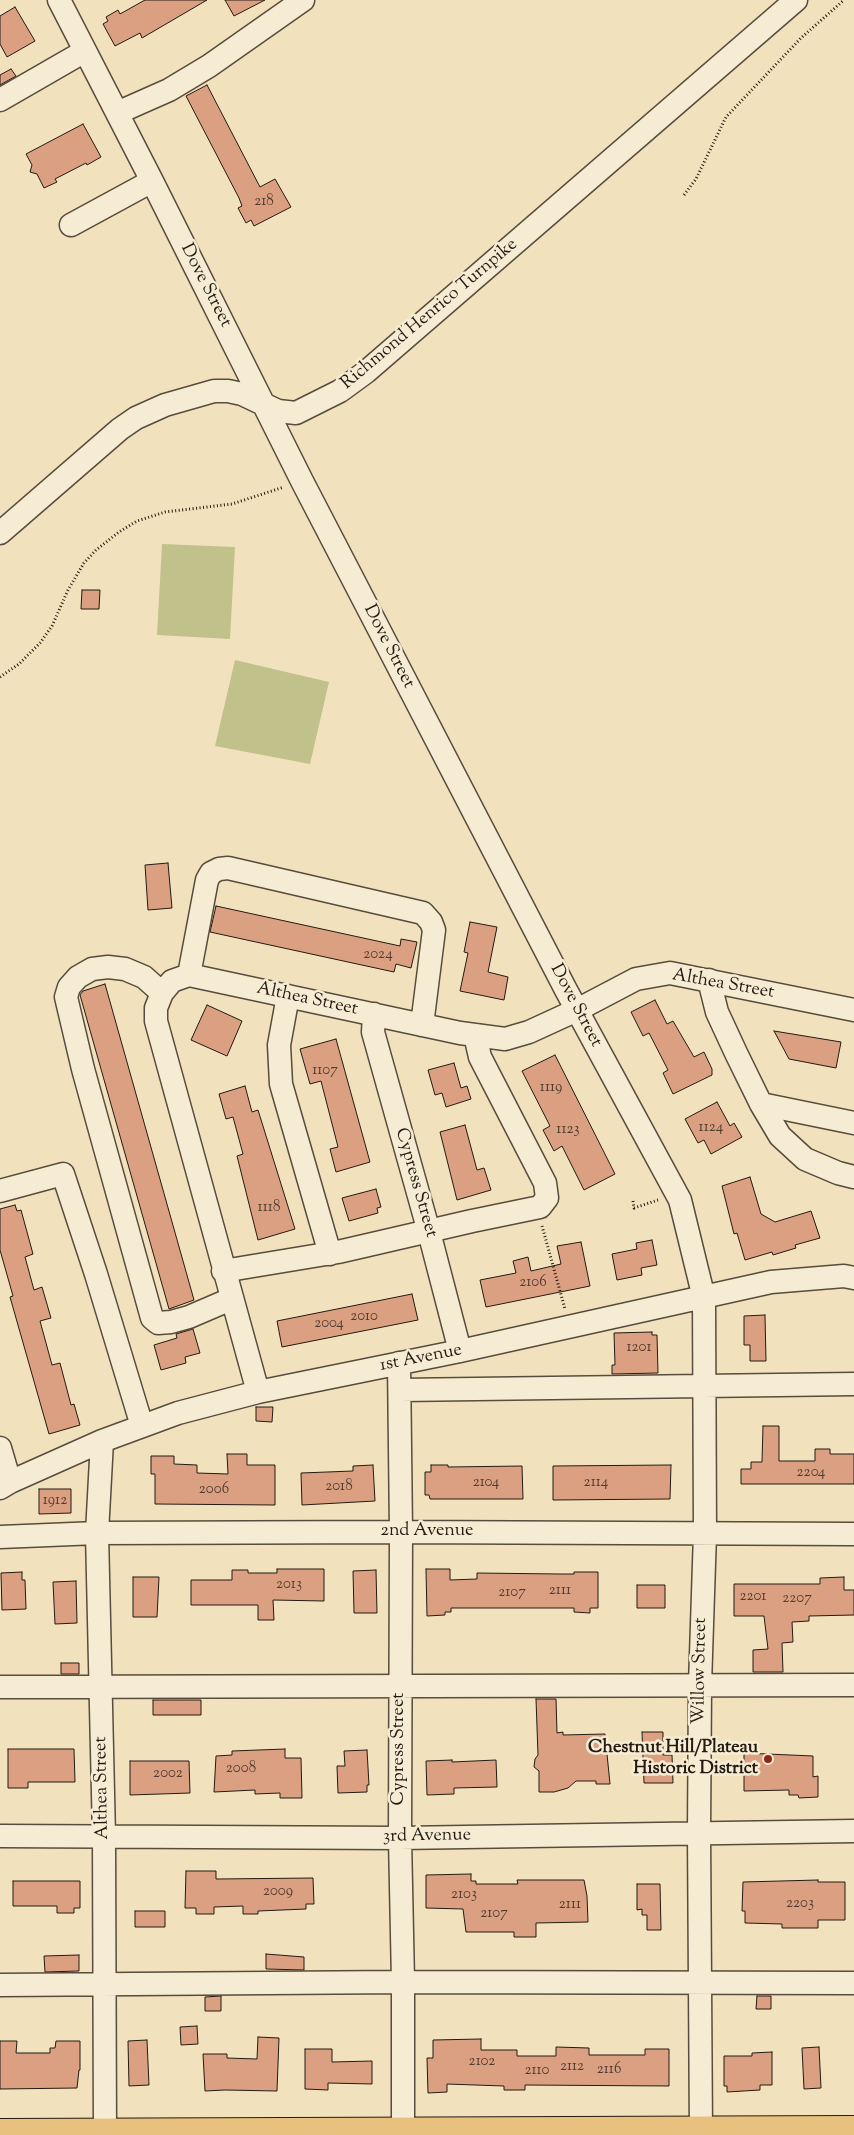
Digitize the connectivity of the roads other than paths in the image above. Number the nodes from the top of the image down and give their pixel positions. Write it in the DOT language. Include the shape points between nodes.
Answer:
graph roads {
  1 [pos="60,0"];
  2 [pos="304,0"];
  3 [pos="796,0"];
  4 [pos="86,51"];
  5 [pos="0,100"];
  6 [pos="117,114"];
  7 [pos="152,182"];
  8 [pos="70,225"];
  9 [pos="261,403"];
  10 [pos="0,533"];
  11 [pos="189,975"];
  12 [pos="709,980"];
  13 [pos="162,993"];
  14 [pos="288,996"];
  15 [pos="577,1010"];
  16 [pos="854,1010"];
  17 [pos="374,1014"];
  18 [pos="422,1025"];
  19 [pos="475,1035"];
  20 [pos="761,1104"];
  21 [pos="854,1122"];
  22 [pos="854,1177"];
  23 [pos="0,1191"];
  24 [pos="429,1232"];
  25 [pos="330,1254"];
  26 [pos="223,1271"];
  27 [pos="854,1278"];
  28 [pos="704,1298"];
  29 [pos="231,1300"];
  30 [pos="460,1352"];
  31 [pos="399,1363"];
  32 [pos="854,1384"];
  33 [pos="704,1386"];
  34 [pos="400,1390"];
  35 [pos="258,1392"];
  36 [pos="142,1426"];
  37 [pos="102,1441"];
  38 [pos="0,1448"];
  39 [pos="5,1485"];
  40 [pos="401,1532"];
  41 [pos="97,1533"];
  42 [pos="705,1533"];
  43 [pos="854,1534"];
  44 [pos="0,1537"];
  45 [pos="700,1685"];
  46 [pos="101,1686"];
  47 [pos="400,1686"];
  48 [pos="854,1686"];
  49 [pos="0,1687"];
  50 [pos="854,1831"];
  51 [pos="699,1833"];
  52 [pos="0,1836"];
  53 [pos="104,1837"];
  54 [pos="400,1838"];
  55 [pos="403,1982"];
  56 [pos="701,1982"];
  57 [pos="854,1983"];
  58 [pos="0,1985"];
  59 [pos="104,1985"];
  60 [pos="854,2130"];
  61 [pos="702,2132"];
  62 [pos="0,2133"];
  63 [pos="403,2133"];
  64 [pos="105,2134"];
  1 -- 4 [label="street, Dove Street"];
  2 -- 6 [label="street" via="209,66 169,90"];
  3 -- 9 [label="street, Richmond Henrico Turnpike" via="354,381 324,400 296,412 278,411"];
  4 -- 5 [label="street"];
  4 -- 6 [label="street, Dove Street"];
  6 -- 7 [label="street, Dove Street"];
  7 -- 8 [label="street"];
  7 -- 9 [label="street, Dove Street"];
  9 -- 10 [label="street, Richmond Henrico Turnpike" via="242,394 214,391 165,405 136,418 96,448"];
  9 -- 15 [label="street, Dove Street"];
  11 -- 13 [label="street" via="172,981"];
  11 -- 14 [label="street, Althea Street"];
  11 -- 18 [label="street" via="207,880 219,868 228,868 422,914 434,930"];
  12 -- 15 [label="street, Althea Street" via="670,973 636,979"];
  12 -- 16 [label="street, Althea Street"];
  12 -- 20 [label="street" via="717,1012"];
  13 -- 26 [label="street" via="156,1008 156,1021"];
  13 -- 29 [label="street" via="144,977 125,969 108,967 92,969 78,977 69,987 66,997 152,1318 158,1323 171,1322"];
  14 -- 17 [label="street, Althea Street"];
  14 -- 25 [label="street" via="279,1045 281,1084"];
  15 -- 19 [label="street, Althea Street" via="505,1039"];
  15 -- 28 [label="street, Dove Street" via="676,1194"];
  17 -- 18 [label="street, Althea Street"];
  17 -- 24 [label="street, Cypress Street" via="373,1032"];
  18 -- 19 [label="street, Althea Street"];
  19 -- 24 [label="street" via="480,1057 545,1183 547,1198 540,1208"];
  20 -- 21 [label="street"];
  20 -- 22 [label="street" via="780,1136 805,1159 838,1174"];
  23 -- 36 [label="street" via="63,1174"];
  24 -- 25 [label="street"];
  24 -- 30 [label="street, Cypress Street"];
  25 -- 26 [label="street"];
  26 -- 29 [label="street"];
  27 -- 28 [label="street, 1st Avenue" via="771,1282"];
  28 -- 30 [label="street, 1st Avenue"];
  28 -- 33 [label="street, Willow Street"];
  29 -- 35 [label="street"];
  30 -- 31 [label="street, 1st Avenue"];
  31 -- 34 [label="street, Cypress Street"];
  31 -- 35 [label="street, 1st Avenue"];
  32 -- 33 [label="street"];
  33 -- 34 [label="street"];
  33 -- 42 [label="street, Willow Street"];
  34 -- 40 [label="street, Cypress Street"];
  35 -- 36 [label="street, 1st Avenue"];
  36 -- 37 [label="street, 1st Avenue"];
  37 -- 39 [label="street, 1st Avenue"];
  37 -- 41 [label="street, Althea Street"];
  38 -- 39 [label="street"];
  40 -- 41 [label="street, 2nd Avenue"];
  40 -- 42 [label="street, 2nd Avenue"];
  40 -- 47 [label="street, Cypress Street"];
  41 -- 44 [label="street, 2nd Avenue"];
  41 -- 46 [label="street, Althea Street"];
  42 -- 43 [label="street, 2nd Avenue"];
  42 -- 45 [label="street, Willow Street"];
  45 -- 47 [label="street"];
  45 -- 48 [label="street"];
  45 -- 51 [label="street, Willow Street"];
  46 -- 47 [label="street"];
  46 -- 49 [label="street"];
  46 -- 53 [label="street, Althea Street"];
  47 -- 54 [label="street, Cypress Street"];
  50 -- 51 [label="street, 3rd Avenue"];
  51 -- 54 [label="street, 3rd Avenue"];
  51 -- 56 [label="street, Willow Street"];
  52 -- 53 [label="street, 3rd Avenue"];
  53 -- 54 [label="street, 3rd Avenue"];
  53 -- 59 [label="street, Althea Street"];
  54 -- 55 [label="street, Cypress Street"];
  55 -- 56 [label="street"];
  55 -- 59 [label="street"];
  55 -- 63 [label="street, Cypress Street"];
  56 -- 57 [label="street"];
  56 -- 61 [label="street, Willow Street"];
  58 -- 59 [label="street"];
  59 -- 64 [label="street, Althea Street"];
  60 -- 61 [label="main road"];
  61 -- 63 [label="main road"];
  62 -- 64 [label="main road"];
  63 -- 64 [label="main road"];
}
